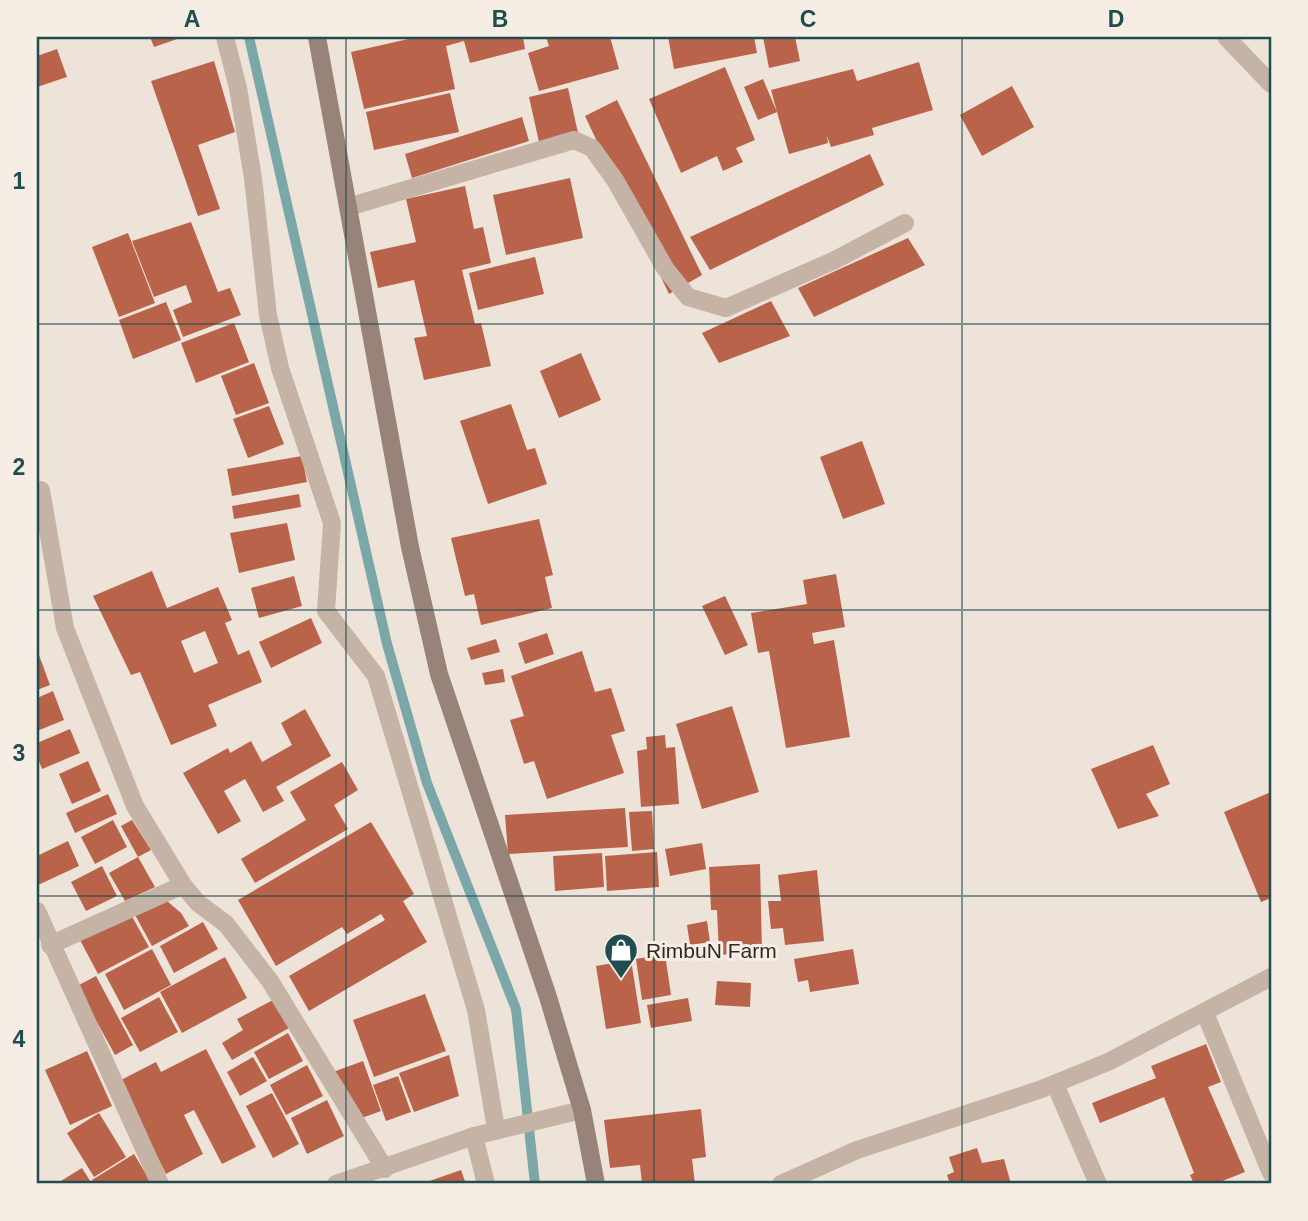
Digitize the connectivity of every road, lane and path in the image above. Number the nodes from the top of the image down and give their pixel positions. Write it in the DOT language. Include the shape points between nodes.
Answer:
graph roads {
  1 [pos="225,37"];
  2 [pos="317,37"];
  3 [pos="1226,37"];
  4 [pos="1271,83"];
  5 [pos="348,207"];
  6 [pos="905,223"];
  7 [pos="41,490"];
  8 [pos="183,885"];
  9 [pos="37,911"];
  10 [pos="50,945"];
  11 [pos="1271,977"];
  12 [pos="1205,1013"];
  13 [pos="1055,1084"];
  14 [pos="582,1110"];
  15 [pos="503,1127"];
  16 [pos="474,1136"];
  17 [pos="385,1169"];
  18 [pos="1271,1173"];
  19 [pos="160,1184"];
  20 [pos="336,1184"];
  21 [pos="486,1184"];
  22 [pos="596,1184"];
  23 [pos="781,1184"];
  24 [pos="1098,1184"];
  1 -- 15 [label="street" via="253,178 268,315 280,368 332,523 326,611 376,676 476,1010"];
  2 -- 5 [label="main road"];
  3 -- 4 [label="street"];
  5 -- 6 [label="street" via="574,140 592,148 665,268 688,297 726,308"];
  5 -- 14 [label="main road" via="410,547 439,674"];
  7 -- 8 [label="street" via="71,646 135,806"];
  8 -- 10 [label="street"];
  8 -- 17 [label="street" via="226,925 270,981"];
  9 -- 10 [label="street"];
  10 -- 19 [label="street"];
  11 -- 12 [label="street"];
  12 -- 13 [label="street"];
  12 -- 18 [label="street"];
  13 -- 23 [label="street" via="857,1150"];
  13 -- 24 [label="street"];
  14 -- 15 [label="street"];
  14 -- 22 [label="main road"];
  15 -- 16 [label="street"];
  16 -- 17 [label="street"];
  16 -- 21 [label="street"];
  17 -- 20 [label="street"];
}
